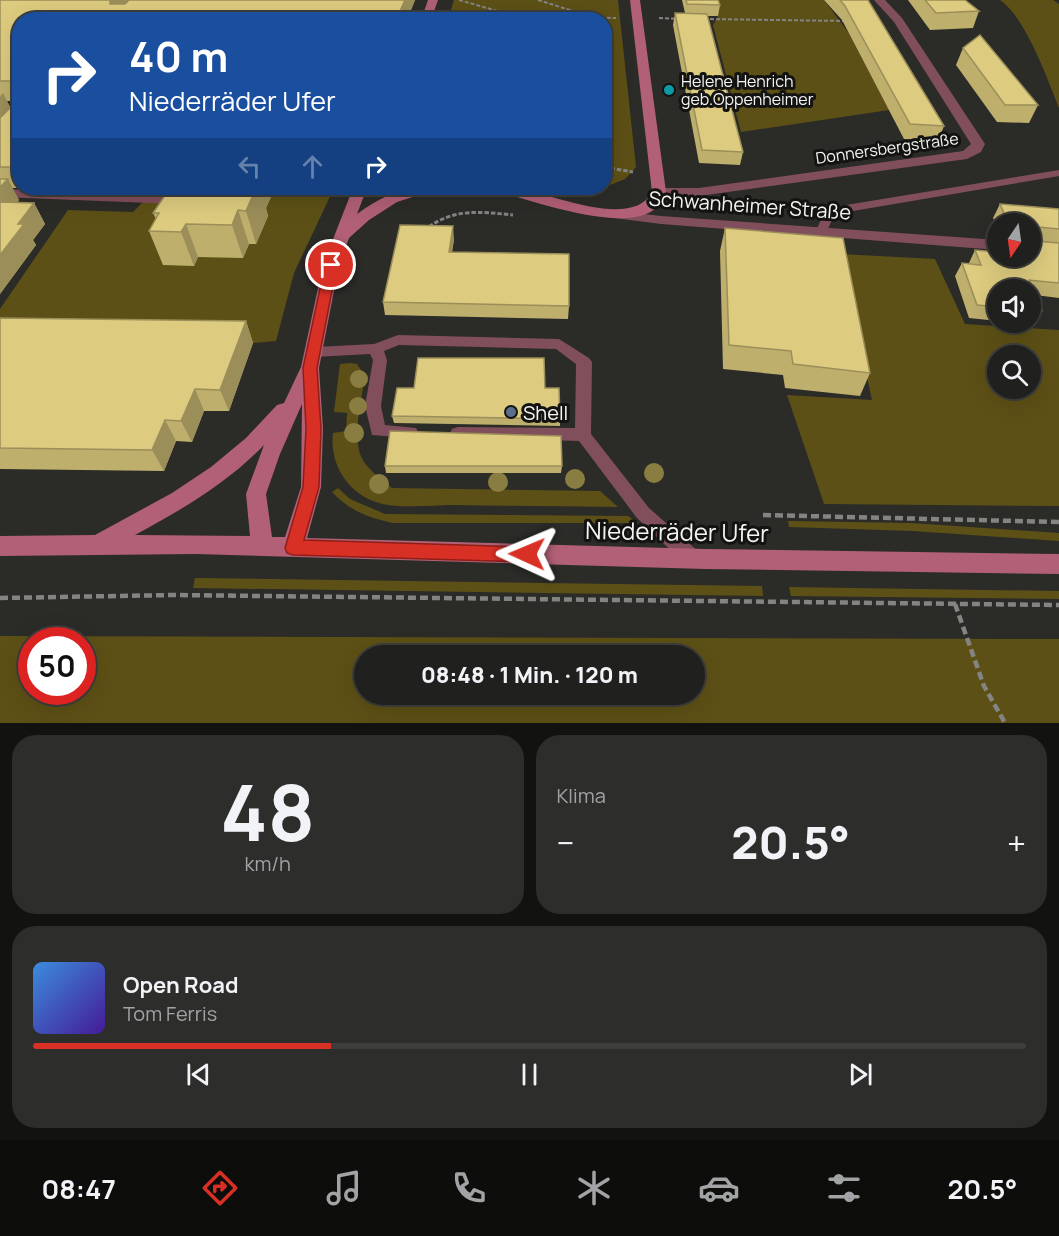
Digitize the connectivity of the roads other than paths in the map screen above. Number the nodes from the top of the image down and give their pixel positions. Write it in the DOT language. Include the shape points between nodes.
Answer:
graph roads {
  1 [pos="635,0"];
  2 [pos="879,0"];
  3 [pos="1059,172"];
  4 [pos="659,192"];
  5 [pos="50,195"];
  6 [pos="357,195"];
  7 [pos="401,195"];
  8 [pos="531,195"];
  9 [pos="176,200"];
  10 [pos="611,214"];
  11 [pos="738,226"];
  12 [pos="822,231"];
  13 [pos="339,242"];
  14 [pos="987,244"];
  15 [pos="375,349"];
  16 [pos="312,360"];
  17 [pos="296,398"];
  18 [pos="424,432"];
  19 [pos="447,433"];
  20 [pos="583,435"];
  21 [pos="0,546"];
  22 [pos="95,547"];
  23 [pos="264,547"];
  24 [pos="293,548"];
  25 [pos="693,559"];
  26 [pos="1059,564"];
  1 -- 4 [label="street"];
  2 -- 4 [label="street, Donnersbergstraße" via="898,20 978,144 976,148 967,155 685,194"];
  3 -- 12 [label="lane" via="850,208 826,220"];
  4 -- 10 [label="street" via="655,201 641,211"];
  4 -- 11 [label="street" via="695,212"];
  5 -- 9 [label="lane"];
  6 -- 13 [label="street, Niederräder Ufer"];
  7 -- 13 [label="street" via="362,216"];
  8 -- 10 [label="street, Schwanheimer Straße"];
  10 -- 11 [label="street, Schwanheimer Straße"];
  11 -- 12 [label="street, Schwanheimer Straße"];
  12 -- 14 [label="street, Schwanheimer Straße"];
  13 -- 16 [label="street, Niederräder Ufer"];
  15 -- 16 [label="lane"];
  15 -- 18 [label="lane" via="380,360 373,406 378,431"];
  15 -- 20 [label="lane" via="398,340 559,344 584,362"];
  16 -- 17 [label="street, Niederräder Ufer"];
  16 -- 24 [label="street, Niederräder Ufer" via="311,487"];
  17 -- 22 [label="street, Niederräder Ufer" via="234,460 163,510"];
  17 -- 23 [label="street, Niederräder Ufer" via="256,494"];
  19 -- 20 [label="lane"];
  20 -- 25 [label="lane" via="643,513"];
  21 -- 22 [label="street, Niederräder Ufer"];
  22 -- 23 [label="street, Niederräder Ufer"];
  23 -- 24 [label="street, Niederräder Ufer"];
  24 -- 25 [label="street, Niederräder Ufer"];
  25 -- 26 [label="street, Niederräder Ufer"];
}
